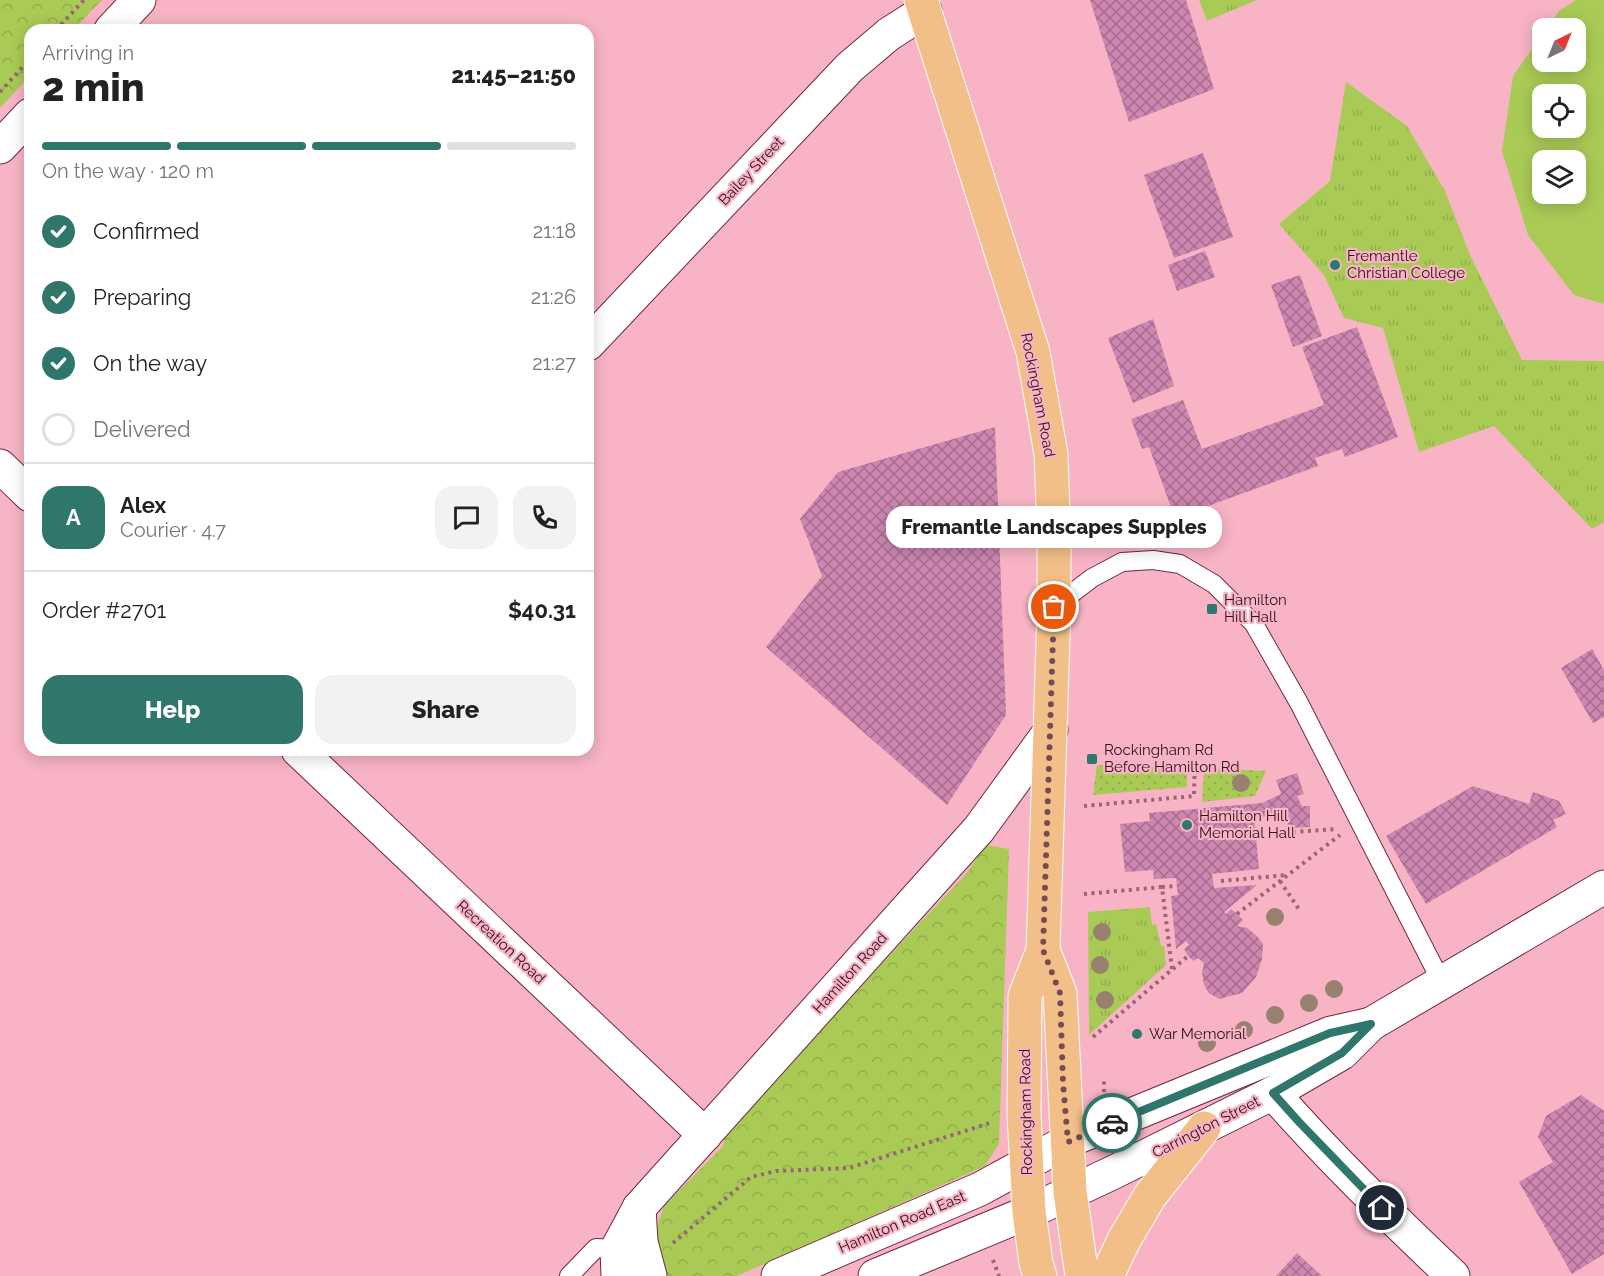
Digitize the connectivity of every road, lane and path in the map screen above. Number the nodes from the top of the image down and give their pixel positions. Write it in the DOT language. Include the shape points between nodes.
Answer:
graph roads {
  1 [pos="84,0"];
  2 [pos="139,0"];
  3 [pos="923,6"];
  4 [pos="62,24"];
  5 [pos="117,24"];
  6 [pos="24,66"];
  7 [pos="0,92"];
  8 [pos="24,121"];
  9 [pos="0,147"];
  10 [pos="594,338"];
  11 [pos="0,466"];
  12 [pos="24,489"];
  13 [pos="1054,607"];
  14 [pos="1051,730"];
  15 [pos="304,756"];
  16 [pos="1195,756"];
  17 [pos="1084,806"];
  18 [pos="1293,832"];
  19 [pos="1288,875"];
  20 [pos="1221,881"];
  21 [pos="1280,881"];
  22 [pos="1177,886"];
  23 [pos="1162,887"];
  24 [pos="1604,887"];
  25 [pos="1084,894"];
  26 [pos="1300,911"];
  27 [pos="1237,914"];
  28 [pos="1043,950"];
  29 [pos="1188,956"];
  30 [pos="1173,970"];
  31 [pos="1441,981"];
  32 [pos="1371,1024"];
  33 [pos="1091,1040"];
  34 [pos="1273,1093"];
  35 [pos="982,1124"];
  36 [pos="1204,1128"];
  37 [pos="705,1135"];
  38 [pos="1068,1142"];
  39 [pos="1025,1164"];
  40 [pos="1070,1192"];
  41 [pos="1029,1212"];
  42 [pos="633,1267"];
  43 [pos="569,1276"];
  44 [pos="778,1276"];
  45 [pos="875,1276"];
  46 [pos="1040,1276"];
  47 [pos="1082,1276"];
  48 [pos="1107,1276"];
  49 [pos="1453,1276"];
  1 -- 4 [label="path"];
  2 -- 5 [label="street"];
  3 -- 10 [label="street, Bailey Street" via="850,67"];
  3 -- 13 [label="main road, Rockingham Road" via="1033,352 1051,454"];
  6 -- 7 [label="path"];
  8 -- 9 [label="street"];
  11 -- 12 [label="street"];
  13 -- 14 [label="main road, Rockingham Road"];
  13 -- 31 [label="lane" via="1092,578 1122,562 1153,560 1180,564 1214,584 1254,624 1299,703"];
  14 -- 28 [label="main road, Rockingham Road"];
  14 -- 37 [label="street, Hamilton Road" via="979,829"];
  15 -- 37 [label="street, Recreation Road"];
  16 -- 17 [label="path" via="1194,796"];
  18 -- 19 [label="path" via="1342,830"];
  19 -- 20 [label="path"];
  19 -- 21 [label="path"];
  21 -- 26 [label="path"];
  21 -- 27 [label="path"];
  22 -- 23 [label="path"];
  23 -- 25 [label="path"];
  23 -- 30 [label="path"];
  24 -- 31 [label="street, Carrington Street"];
  28 -- 38 [label="main road, Rockingham Road" via="1060,993"];
  28 -- 39 [label="main road, Rockingham Road" via="1025,996"];
  29 -- 30 [label="path"];
  30 -- 33 [label="path"];
  31 -- 32 [label="street, Carrington Street"];
  32 -- 34 [label="street, Carrington Street" via="1342,1053"];
  32 -- 38 [label="street, Carrington Street" via="1330,1033"];
  34 -- 36 [label="street, Carrington Street"];
  34 -- 49 [label="street"];
  35 -- 42 [label="path" via="849,1168 776,1170 751,1177"];
  36 -- 40 [label="street, Carrington Street"];
  36 -- 48 [label="main road" via="1150,1196"];
  37 -- 42 [label="street, Hamilton Road" via="639,1208"];
  38 -- 39 [label="street, Carrington Street"];
  38 -- 40 [label="main road, Rockingham Road"];
  39 -- 41 [label="main road, Rockingham Road"];
  39 -- 44 [label="street, Hamilton Road East" via="980,1189"];
  40 -- 41 [label="street, Carrington Street"];
  40 -- 47 [label="main road, Rockingham Road"];
  41 -- 45 [label="street"];
  41 -- 46 [label="main road, Rockingham Road"];
  42 -- 43 [label="lane" via="596,1248"];
}
